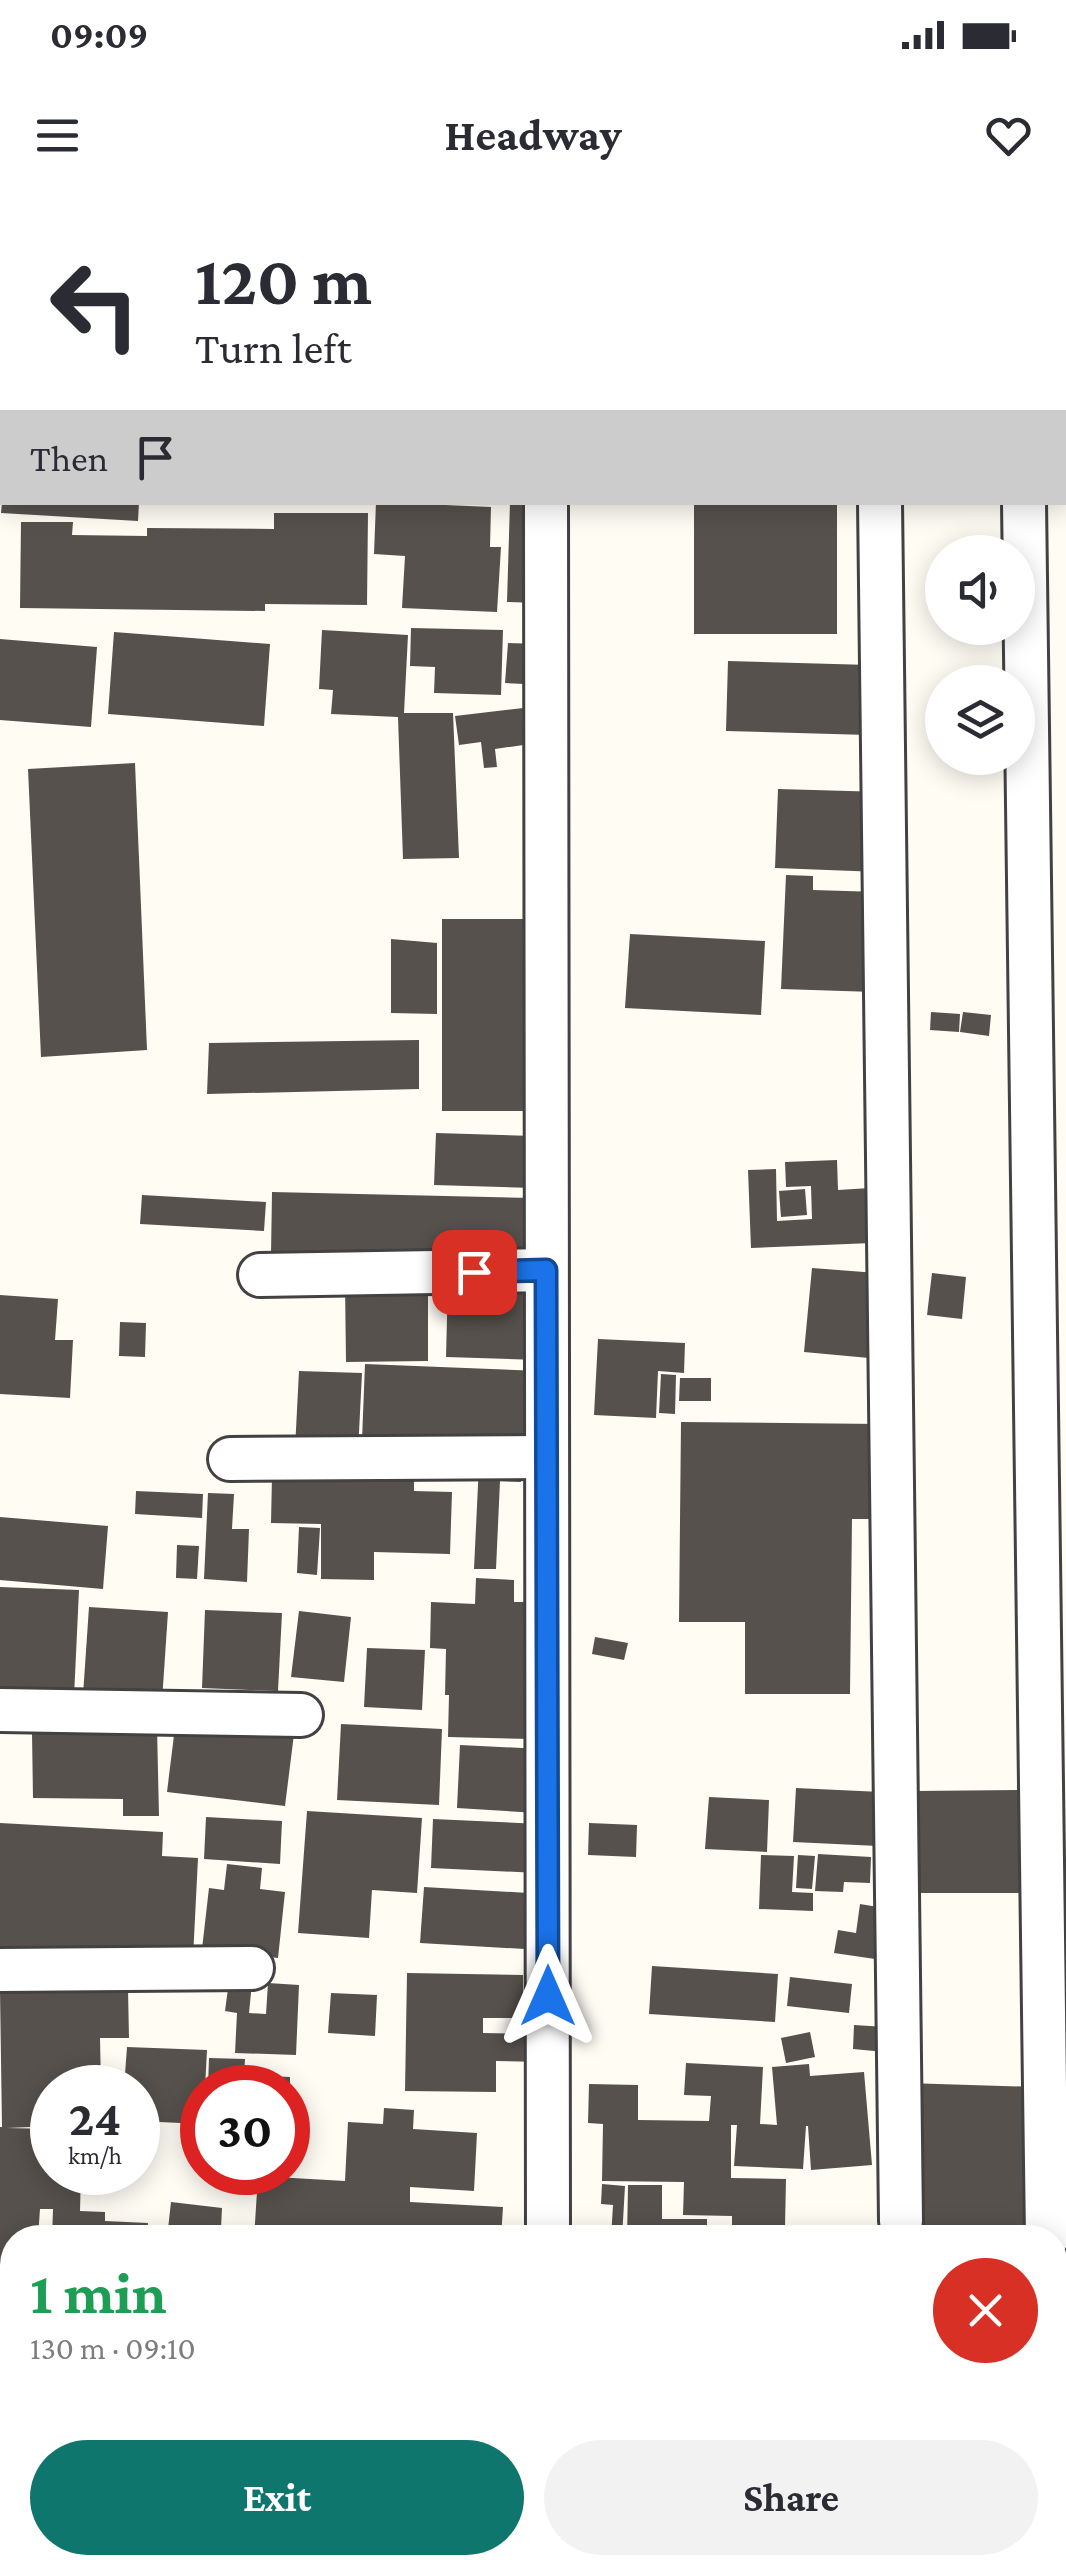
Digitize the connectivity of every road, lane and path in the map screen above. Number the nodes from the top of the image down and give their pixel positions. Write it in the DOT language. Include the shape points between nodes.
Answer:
graph roads {
  1 [pos="546,505"];
  2 [pos="880,505"];
  3 [pos="1024,505"];
  4 [pos="546,1270"];
  5 [pos="260,1275"];
  6 [pos="546,1456"];
  7 [pos="230,1460"];
  8 [pos="0,1710"];
  9 [pos="302,1714"];
  10 [pos="252,1968"];
  11 [pos="0,1970"];
  12 [pos="901,2221"];
  13 [pos="548,2225"];
  14 [pos="1048,2225"];
  1 -- 4 [label="street"];
  2 -- 12 [label="street"];
  3 -- 14 [label="street"];
  4 -- 5 [label="street"];
  4 -- 6 [label="street"];
  6 -- 7 [label="street"];
  6 -- 13 [label="street"];
  8 -- 9 [label="street"];
  10 -- 11 [label="street"];
}
